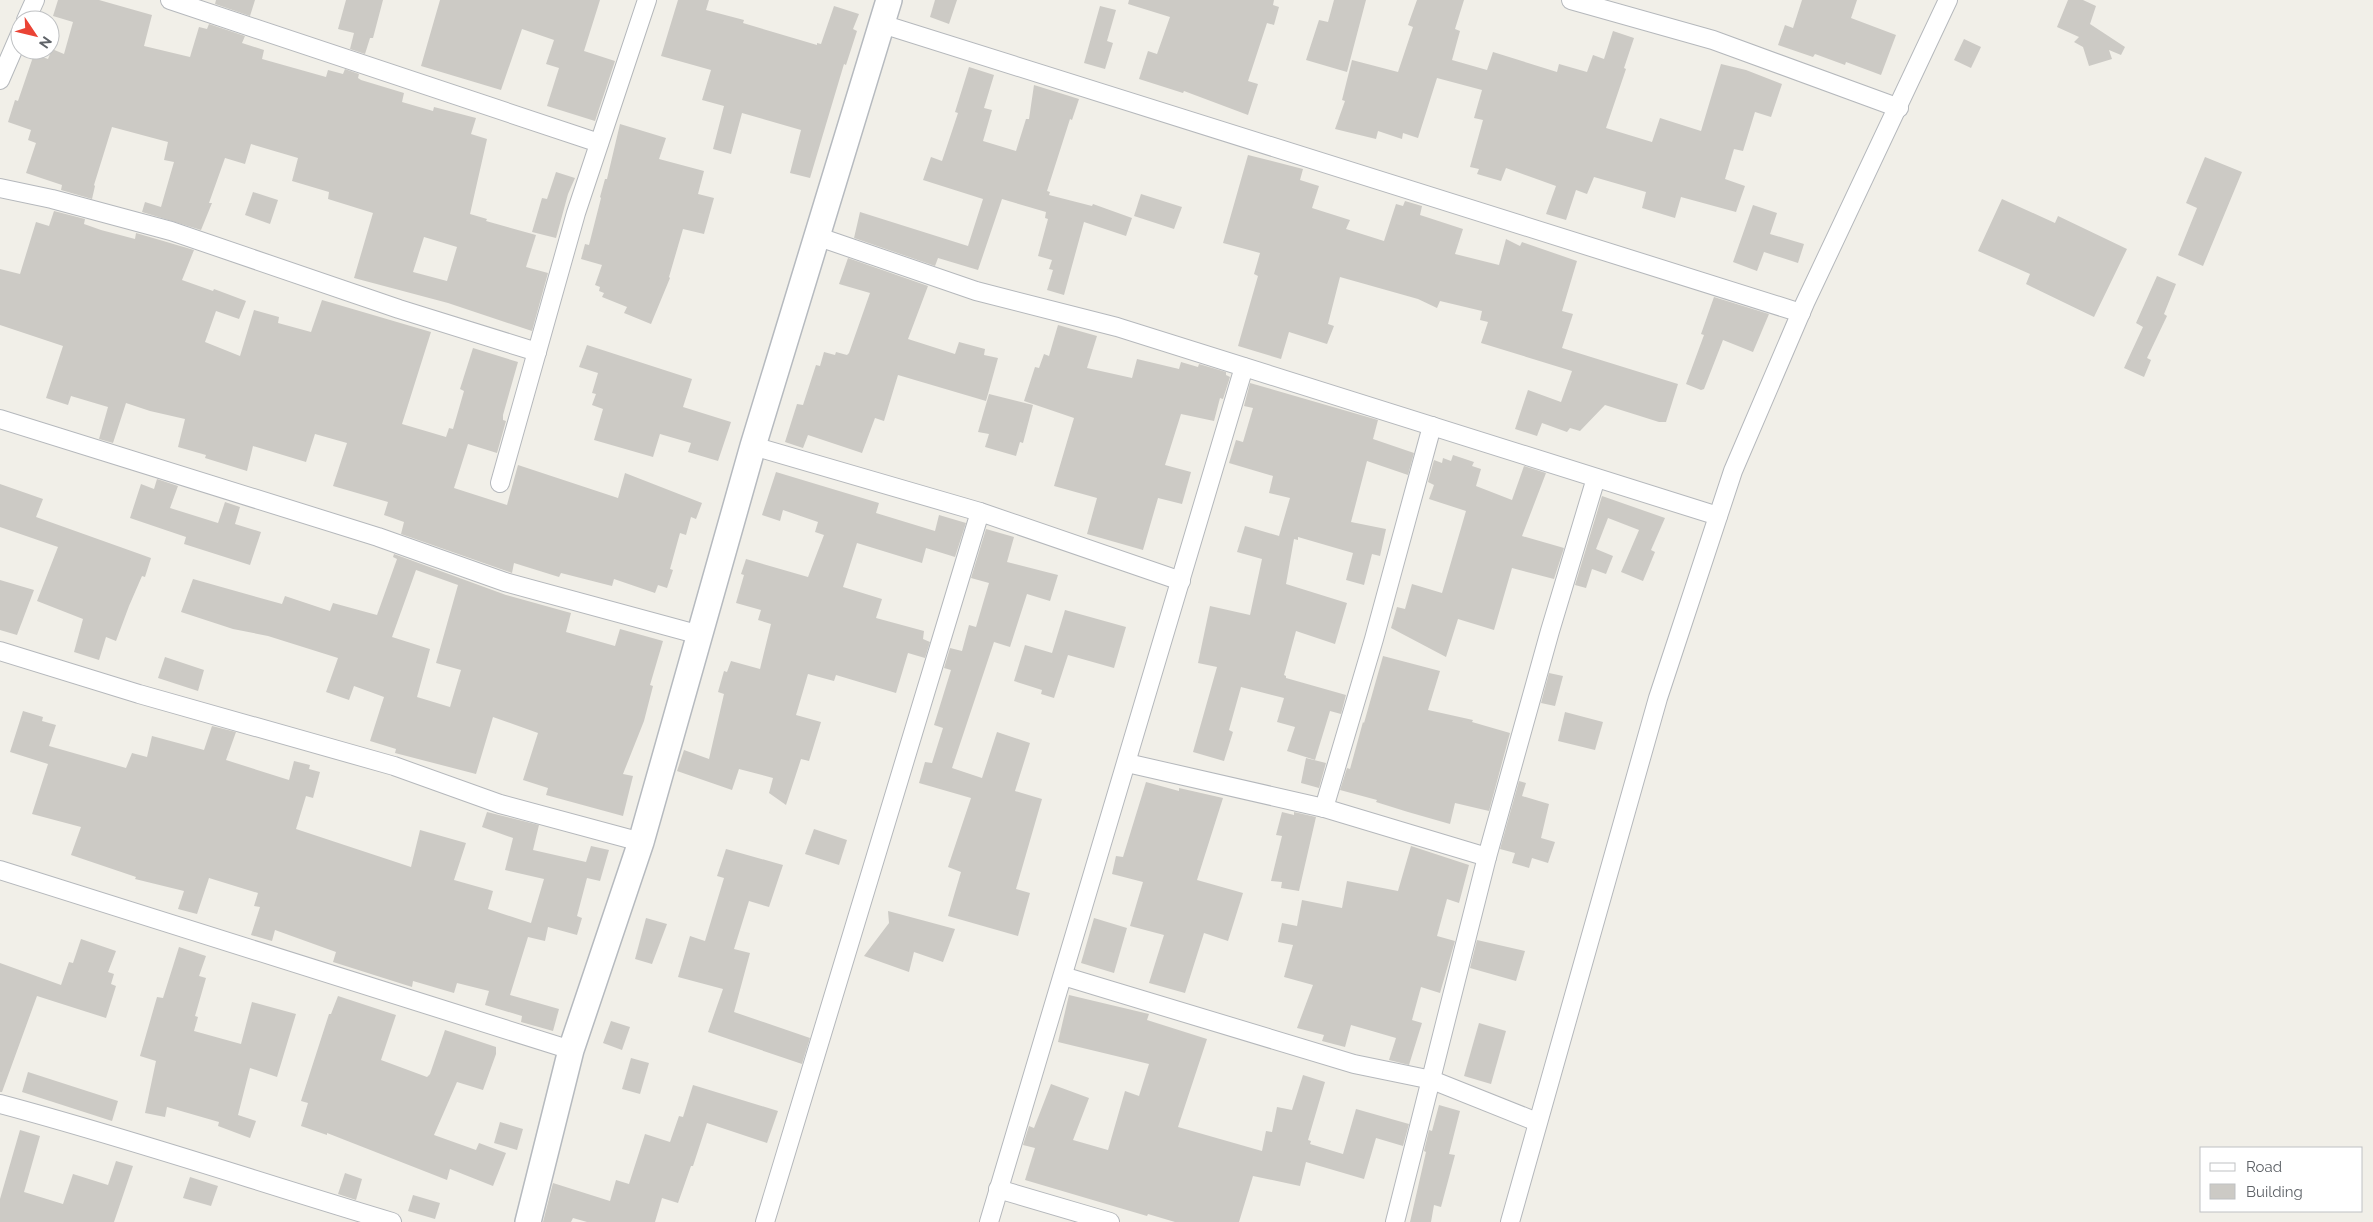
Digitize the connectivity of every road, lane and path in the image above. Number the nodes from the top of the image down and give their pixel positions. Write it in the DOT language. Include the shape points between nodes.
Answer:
graph roads {
  1 [pos="170,0"];
  2 [pos="646,0"];
  3 [pos="890,0"];
  4 [pos="1571,0"];
  5 [pos="1948,0"];
  6 [pos="1618,7"];
  7 [pos="882,24"];
  8 [pos="10,57"];
  9 [pos="0,80"];
  10 [pos="1898,108"];
  11 [pos="599,143"];
  12 [pos="0,188"];
  13 [pos="816,236"];
  14 [pos="1801,313"];
  15 [pos="537,352"];
  16 [pos="1244,367"];
  17 [pos="0,420"];
  18 [pos="1432,426"];
  19 [pos="753,446"];
  20 [pos="1596,478"];
  21 [pos="500,483"];
  22 [pos="980,512"];
  23 [pos="1718,516"];
  24 [pos="1181,581"];
  25 [pos="700,635"];
  26 [pos="0,651"];
  27 [pos="1127,763"];
  28 [pos="1324,808"];
  29 [pos="641,842"];
  30 [pos="1487,857"];
  31 [pos="0,870"];
  32 [pos="1063,976"];
  33 [pos="571,1050"];
  34 [pos="1432,1080"];
  35 [pos="0,1104"];
  36 [pos="1537,1122"];
  37 [pos="998,1189"];
  38 [pos="392,1222"];
  39 [pos="528,1222"];
  40 [pos="765,1222"];
  41 [pos="989,1222"];
  42 [pos="1110,1222"];
  43 [pos="1395,1222"];
  44 [pos="1510,1222"];
  1 -- 11 [label="street"];
  2 -- 11 [label="street"];
  3 -- 7 [label="street"];
  4 -- 6 [label="street"];
  5 -- 10 [label="street"];
  6 -- 10 [label="street"];
  7 -- 13 [label="street"];
  7 -- 14 [label="street"];
  8 -- 9 [label="street"];
  10 -- 14 [label="street"];
  11 -- 15 [label="street"];
  12 -- 15 [label="street" via="171,231"];
  13 -- 16 [label="street" via="976,291 1117,327"];
  13 -- 19 [label="street"];
  14 -- 23 [label="street" via="1733,471"];
  15 -- 21 [label="street"];
  16 -- 18 [label="street"];
  16 -- 24 [label="street"];
  17 -- 25 [label="street" via="378,536 505,582"];
  18 -- 20 [label="street"];
  18 -- 28 [label="street"];
  19 -- 22 [label="street"];
  19 -- 25 [label="street"];
  20 -- 23 [label="street"];
  20 -- 30 [label="street"];
  22 -- 24 [label="street"];
  22 -- 40 [label="street"];
  23 -- 36 [label="street" via="1658,698"];
  24 -- 27 [label="street"];
  25 -- 29 [label="street"];
  26 -- 29 [label="street" via="394,766 500,804"];
  27 -- 28 [label="street"];
  27 -- 32 [label="street"];
  28 -- 30 [label="street"];
  29 -- 33 [label="street"];
  30 -- 34 [label="street"];
  31 -- 33 [label="street"];
  32 -- 34 [label="street" via="1354,1064"];
  32 -- 37 [label="street"];
  33 -- 39 [label="street"];
  34 -- 36 [label="street"];
  34 -- 43 [label="street"];
  35 -- 38 [label="street" via="96,1130"];
  36 -- 44 [label="street"];
  37 -- 41 [label="street"];
  37 -- 42 [label="street"];
}
